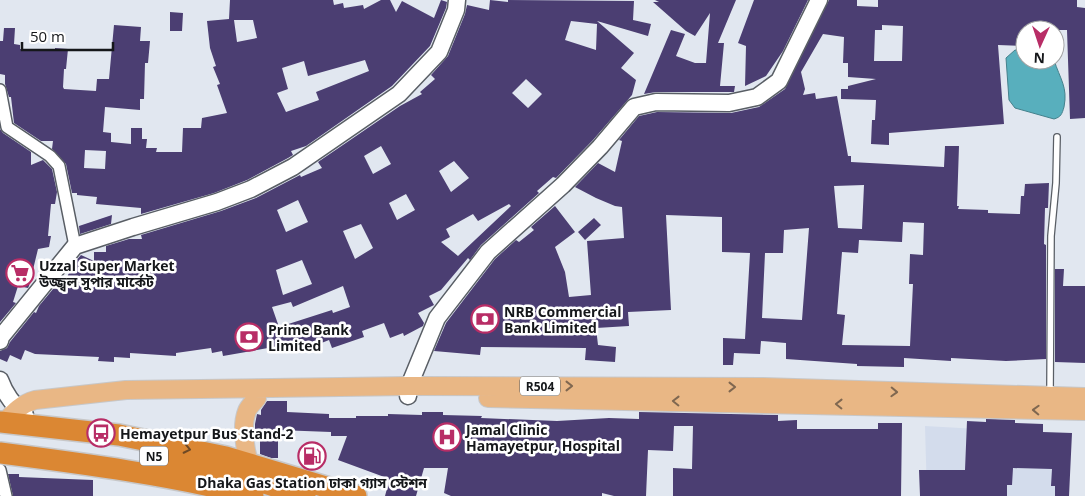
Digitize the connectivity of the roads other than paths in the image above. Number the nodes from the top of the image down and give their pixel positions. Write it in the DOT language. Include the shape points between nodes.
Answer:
graph roads {
  1 [pos="457,0"];
  2 [pos="819,0"];
  3 [pos="0,90"];
  4 [pos="1057,136"];
  5 [pos="75,246"];
  6 [pos="0,341"];
  7 [pos="0,380"];
  8 [pos="408,391"];
  9 [pos="1050,396"];
  10 [pos="1085,397"];
  11 [pos="257,398"];
  12 [pos="1085,411"];
  13 [pos="11,421"];
  14 [pos="0,453"];
  15 [pos="249,463"];
  16 [pos="0,468"];
  17 [pos="6,496"];
  18 [pos="196,496"];
  19 [pos="253,496"];
  20 [pos="305,496"];
  21 [pos="356,496"];
  1 -- 5 [label="street" via="439,52 399,94 293,167 217,202"];
  2 -- 8 [label="street" via="779,81 757,97 730,104 656,102 634,107 563,185 488,252 437,318"];
  3 -- 5 [label="street" via="7,127 50,156 59,166"];
  4 -- 9 [label="lane" via="1051,236"];
  5 -- 6 [label="street"];
  7 -- 13 [label="street"];
  8 -- 9 [label="main road, R504, one-way" via="763,387"];
  8 -- 11 [label="main road, R504"];
  12 -- 8 [label="main road, R504, one-way"];
  8 -- 13 [label="main road, R504" via="126,390 35,400 26,403"];
  9 -- 10 [label="main road, R504"];
  11 -- 13 [label="main road, R504" via="127,400 37,410"];
  11 -- 15 [label="main road" via="247,411 244,428 244,447"];
  13 -- 15 [label="highway, one-way" via="119,435"];
  13 -- 20 [label="highway, N5" via="243,476"];
  14 -- 19 [label="highway, N5" via="173,478"];
  15 -- 21 [label="highway"];
  16 -- 17 [label="street"];
  16 -- 18 [label="highway" via="142,484"];
}
